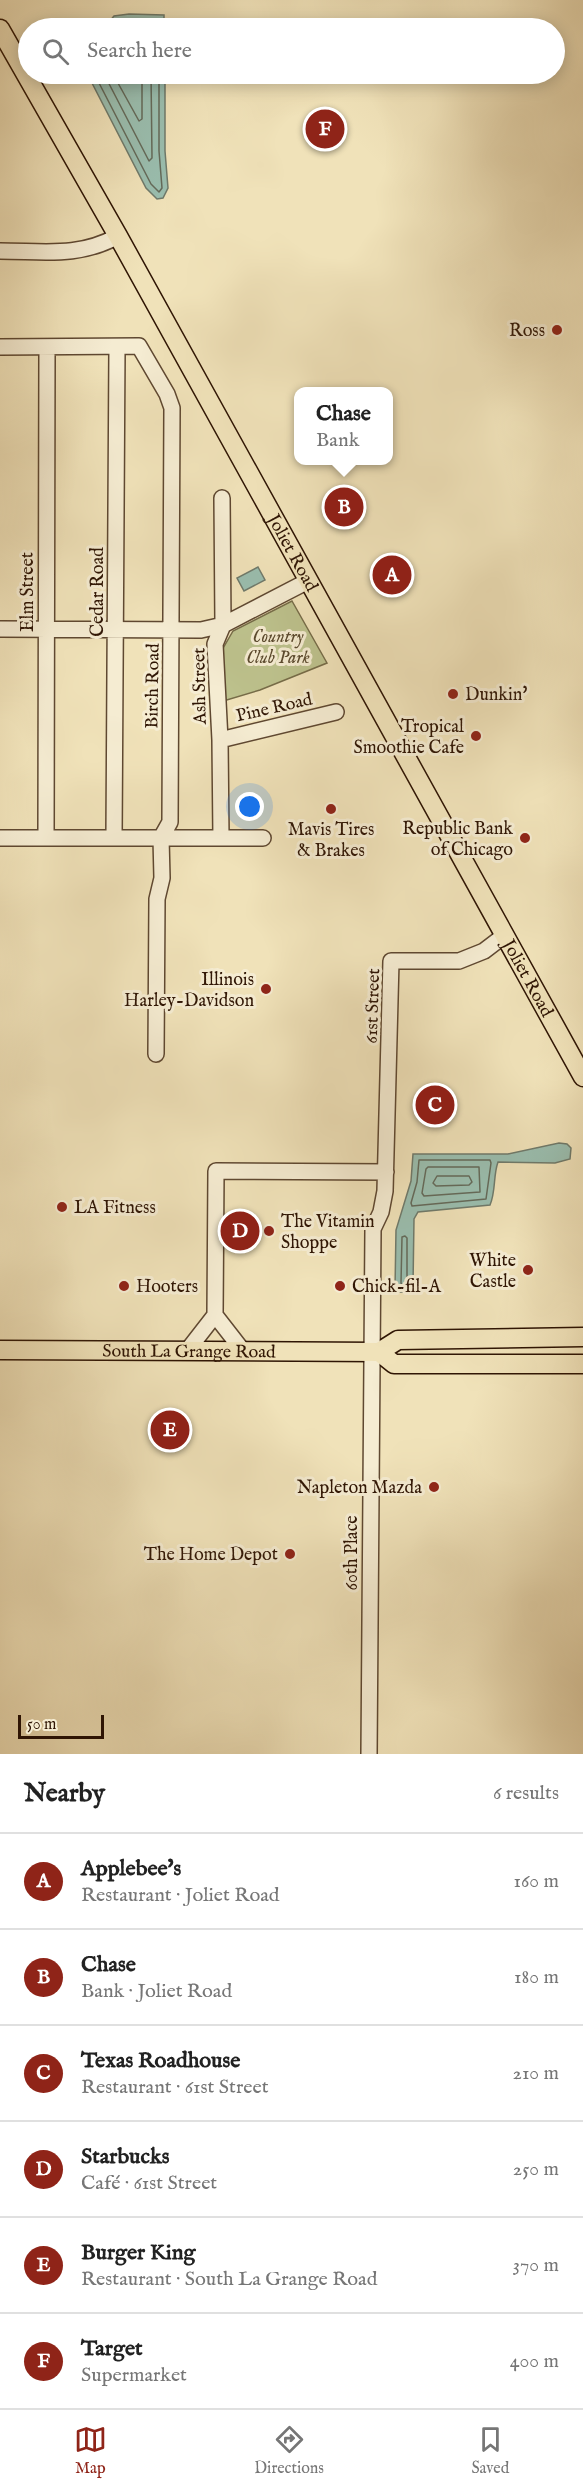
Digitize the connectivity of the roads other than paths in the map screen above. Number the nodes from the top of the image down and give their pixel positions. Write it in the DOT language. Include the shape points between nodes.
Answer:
graph roads {
  1 [pos="0,29"];
  2 [pos="18,61"];
  3 [pos="31,84"];
  4 [pos="118,236"];
  5 [pos="0,251"];
  6 [pos="0,347"];
  7 [pos="47,347"];
  8 [pos="117,347"];
  9 [pos="222,498"];
  10 [pos="308,581"];
  11 [pos="223,625"];
  12 [pos="0,629"];
  13 [pos="46,629"];
  14 [pos="116,630"];
  15 [pos="172,630"];
  16 [pos="336,712"];
  17 [pos="220,740"];
  18 [pos="46,837"];
  19 [pos="114,837"];
  20 [pos="0,838"];
  21 [pos="161,838"];
  22 [pos="220,838"];
  23 [pos="263,838"];
  24 [pos="505,935"];
  25 [pos="156,1054"];
  26 [pos="583,1077"];
  27 [pos="386,1172"];
  28 [pos="215,1315"];
  29 [pos="583,1337"];
  30 [pos="0,1350"];
  31 [pos="187,1351"];
  32 [pos="243,1351"];
  33 [pos="375,1352"];
  34 [pos="583,1364"];
  35 [pos="369,1754"];
  1 -- 2 [label="main road, Joliet Road"];
  3 -- 4 [label="main road, Joliet Road"];
  4 -- 5 [label="street" via="99,247 81,251"];
  4 -- 10 [label="main road, Joliet Road"];
  6 -- 7 [label="street"];
  7 -- 8 [label="street"];
  7 -- 13 [label="street, Elm Street"];
  8 -- 14 [label="street, Cedar Road"];
  8 -- 15 [label="street, Birch Road" via="139,346 172,408"];
  9 -- 11 [label="street, Ash Street"];
  10 -- 11 [label="street"];
  10 -- 24 [label="main road, Joliet Road"];
  11 -- 15 [label="street"];
  11 -- 17 [label="street, Ash Street" via="215,644"];
  12 -- 13 [label="street"];
  13 -- 14 [label="street"];
  13 -- 18 [label="street, Elm Street"];
  14 -- 15 [label="street"];
  14 -- 19 [label="street, Cedar Road"];
  15 -- 21 [label="street, Birch Road" via="170,822"];
  16 -- 17 [label="street, Pine Road"];
  17 -- 22 [label="street, Ash Street"];
  18 -- 19 [label="street"];
  18 -- 20 [label="street"];
  19 -- 21 [label="street"];
  21 -- 22 [label="street"];
  21 -- 25 [label="street, Birch Road"];
  22 -- 23 [label="street"];
  24 -- 26 [label="main road, Joliet Road"];
  24 -- 27 [label="street, 61st Street" via="484,951 459,961 391,961"];
  27 -- 28 [label="street" via="216,1171"];
  27 -- 33 [label="street, 61st Street" via="381,1212 373,1229"];
  28 -- 31 [label="street"];
  28 -- 32 [label="street"];
  29 -- 33 [label="main road, South La Grange Road" via="398,1340"];
  30 -- 31 [label="main road, South La Grange Road"];
  31 -- 32 [label="main road, South La Grange Road"];
  32 -- 33 [label="main road, South La Grange Road"];
  33 -- 34 [label="main road, South La Grange Road" via="394,1364"];
  33 -- 35 [label="street, 60th Place"];
}
